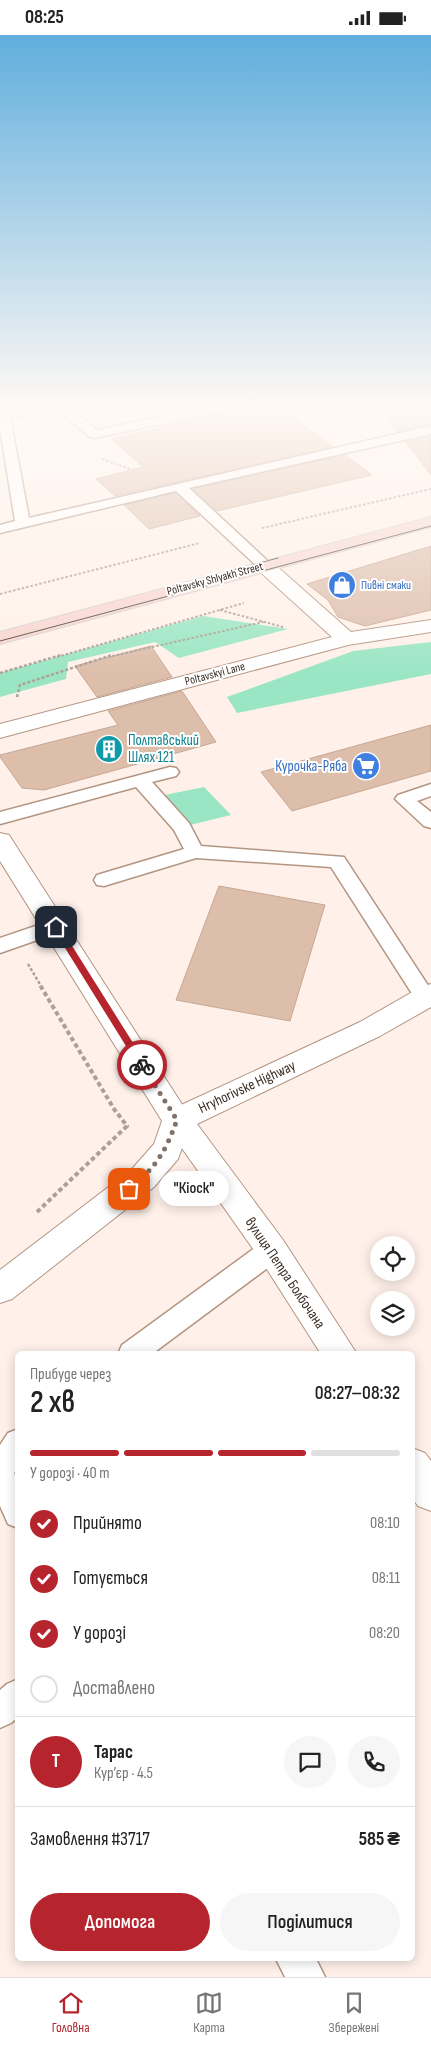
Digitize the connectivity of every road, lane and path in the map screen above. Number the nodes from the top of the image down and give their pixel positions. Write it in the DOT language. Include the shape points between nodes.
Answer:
graph roads {
  1 [pos="18,495"];
  2 [pos="144,495"];
  3 [pos="188,495"];
  4 [pos="431,522"];
  5 [pos="23,524"];
  6 [pos="0,529"];
  7 [pos="265,566"];
  8 [pos="247,602"];
  9 [pos="264,622"];
  10 [pos="431,626"];
  11 [pos="0,638"];
  12 [pos="347,639"];
  13 [pos="0,673"];
  14 [pos="16,699"];
  15 [pos="0,731"];
  16 [pos="170,772"];
  17 [pos="140,781"];
  18 [pos="431,791"];
  19 [pos="0,818"];
  20 [pos="431,822"];
  21 [pos="0,841"];
  22 [pos="195,852"];
  23 [pos="104,880"];
  24 [pos="56,927"];
  25 [pos="7,944"];
  26 [pos="428,996"];
  27 [pos="177,1120"];
  28 [pos="35,1213"];
  29 [pos="272,1250"];
  30 [pos="0,1289"];
  31 [pos="135,1351"];
  32 [pos="338,1351"];
  33 [pos="15,1447"];
  34 [pos="415,1469"];
  35 [pos="0,1471"];
  36 [pos="431,1493"];
  37 [pos="15,1507"];
  38 [pos="15,1698"];
  39 [pos="0,1712"];
  40 [pos="295,1961"];
  41 [pos="306,1977"];
  1 -- 5 [label="lane"];
  2 -- 5 [label="lane"];
  3 -- 7 [label="lane"];
  4 -- 7 [label="main road, Poltavsky Shlyakh Street"];
  5 -- 6 [label="lane"];
  7 -- 11 [label="main road, Poltavsky Shlyakh Street"];
  7 -- 12 [label="street"];
  8 -- 13 [label="path"];
  9 -- 14 [label="path" via="153,644 72,666 20,685"];
  10 -- 12 [label="street, Poltavskyi Lane"];
  12 -- 15 [label="street, Poltavskyi Lane"];
  16 -- 17 [label="lane"];
  17 -- 19 [label="lane"];
  17 -- 22 [label="lane" via="182,827"];
  18 -- 20 [label="lane" via="404,799"];
  21 -- 24 [label="street, вулиця Петра Болбочана"];
  22 -- 23 [label="lane"];
  22 -- 26 [label="lane" via="337,861"];
  24 -- 25 [label="lane"];
  24 -- 27 [label="street, вулиця Петра Болбочана"];
  25 -- 28 [label="path" via="127,1126"];
  26 -- 27 [label="street, Hryhorivske Highway" via="370,1029"];
  27 -- 29 [label="street, вулиця Петра Болбочана"];
  27 -- 30 [label="street" via="166,1150 143,1178"];
  29 -- 31 [label="lane"];
  29 -- 32 [label="street, вулиця Петра Болбочана"];
  33 -- 35 [label="lane"];
  34 -- 36 [label="street"];
  35 -- 37 [label="lane"];
  38 -- 39 [label="lane"];
  40 -- 41 [label="lane"];
}
